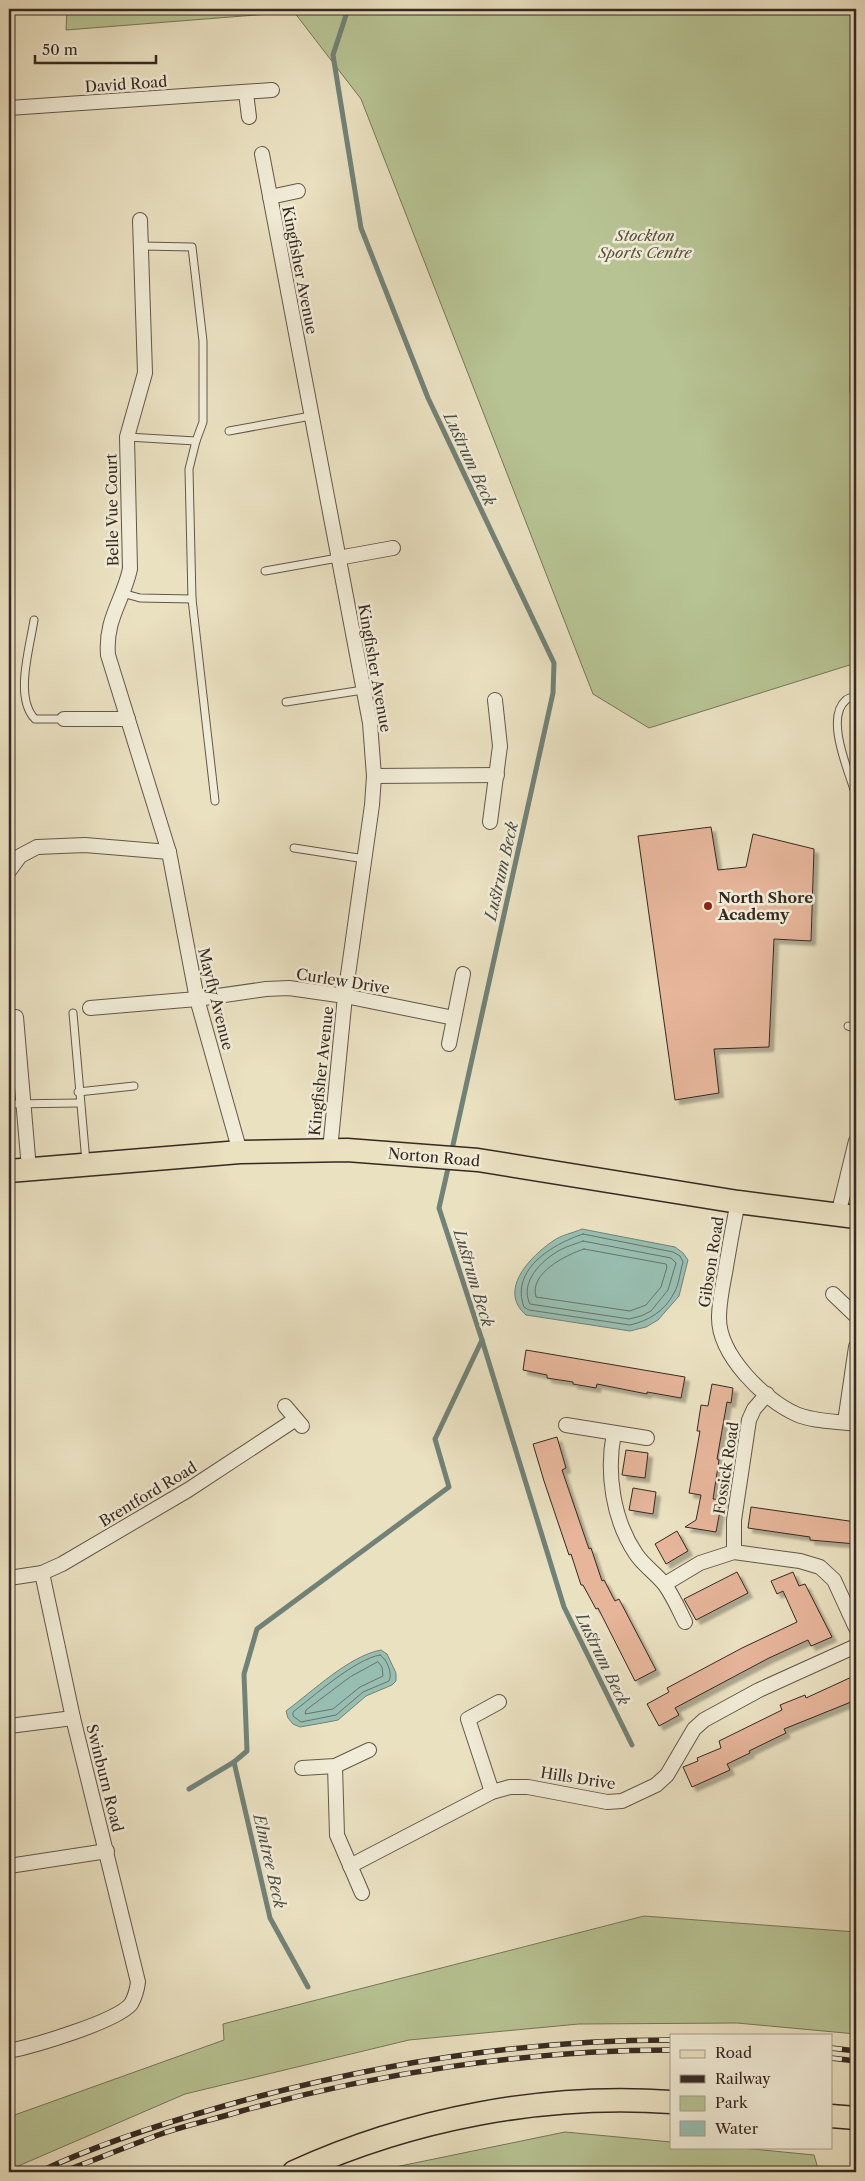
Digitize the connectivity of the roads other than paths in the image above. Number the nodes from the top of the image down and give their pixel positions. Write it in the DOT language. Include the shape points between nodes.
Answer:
graph roads {
  1 [pos="272,90"];
  2 [pos="246,93"];
  3 [pos="9,108"];
  4 [pos="249,117"];
  5 [pos="262,154"];
  6 [pos="298,191"];
  7 [pos="270,197"];
  8 [pos="140,220"];
  9 [pos="142,246"];
  10 [pos="311,416"];
  11 [pos="229,431"];
  12 [pos="127,437"];
  13 [pos="196,441"];
  14 [pos="393,548"];
  15 [pos="338,558"];
  16 [pos="266,571"];
  17 [pos="122,593"];
  18 [pos="192,599"];
  19 [pos="34,620"];
  20 [pos="363,690"];
  21 [pos="856,696"];
  22 [pos="495,700"];
  23 [pos="286,702"];
  24 [pos="64,719"];
  25 [pos="128,719"];
  26 [pos="497,775"];
  27 [pos="374,776"];
  28 [pos="856,796"];
  29 [pos="215,801"];
  30 [pos="490,822"];
  31 [pos="294,848"];
  32 [pos="169,852"];
  33 [pos="365,860"];
  34 [pos="9,872"];
  35 [pos="463,974"];
  36 [pos="345,996"];
  37 [pos="196,999"];
  38 [pos="90,1008"];
  39 [pos="74,1013"];
  40 [pos="16,1017"];
  41 [pos="454,1018"];
  42 [pos="848,1026"];
  43 [pos="856,1029"];
  44 [pos="449,1044"];
  45 [pos="134,1086"];
  46 [pos="78,1092"];
  47 [pos="79,1103"];
  48 [pos="9,1104"];
  49 [pos="24,1104"];
  50 [pos="856,1141"];
  51 [pos="330,1150"];
  52 [pos="240,1152"];
  53 [pos="86,1165"];
  54 [pos="19,1170"];
  55 [pos="738,1202"];
  56 [pos="847,1216"];
  57 [pos="833,1294"];
  58 [pos="856,1316"];
  59 [pos="856,1347"];
  60 [pos="767,1394"];
  61 [pos="285,1406"];
  62 [pos="850,1423"];
  63 [pos="566,1425"];
  64 [pos="614,1433"];
  65 [pos="647,1438"];
  66 [pos="734,1552"];
  67 [pos="42,1573"];
  68 [pos="9,1578"];
  69 [pos="665,1584"];
  70 [pos="685,1622"];
  71 [pos="856,1628"];
  72 [pos="856,1646"];
  73 [pos="499,1702"];
  74 [pos="73,1718"];
  75 [pos="9,1726"];
  76 [pos="369,1750"];
  77 [pos="335,1766"];
  78 [pos="302,1768"];
  79 [pos="492,1792"];
  80 [pos="107,1851"];
  81 [pos="9,1866"];
  82 [pos="350,1866"];
  83 [pos="362,1893"];
  84 [pos="9,2051"];
  85 [pos="670,2102"];
  86 [pos="832,2116"];
  87 [pos="856,2118"];
  88 [pos="294,2172"];
  1 -- 2 [label="street, David Road"];
  2 -- 3 [label="street, David Road"];
  2 -- 4 [label="street"];
  5 -- 7 [label="street, Kingfisher Avenue"];
  6 -- 7 [label="street, Kingfisher Avenue"];
  7 -- 10 [label="street, Kingfisher Avenue"];
  8 -- 9 [label="street, Belle Vue Court"];
  9 -- 12 [label="street, Belle Vue Court" via="145,373"];
  9 -- 13 [label="lane" via="192,247 204,340 204,422"];
  10 -- 11 [label="lane"];
  10 -- 15 [label="street, Kingfisher Avenue"];
  12 -- 13 [label="lane"];
  12 -- 17 [label="street, Belle Vue Court" via="130,569"];
  13 -- 18 [label="lane" via="189,469"];
  14 -- 15 [label="street"];
  15 -- 16 [label="lane"];
  15 -- 20 [label="street, Kingfisher Avenue"];
  17 -- 18 [label="lane" via="140,598"];
  17 -- 25 [label="street, Belle Vue Court" via="112,614 107,644"];
  18 -- 29 [label="lane"];
  19 -- 24 [label="lane" via="24,687 26,703 35,719"];
  20 -- 23 [label="lane"];
  20 -- 27 [label="street, Kingfisher Avenue" via="370,723"];
  21 -- 28 [label="lane" via="845,700 836,728"];
  22 -- 26 [label="street" via="500,746"];
  24 -- 25 [label="street"];
  25 -- 32 [label="street, Belle Vue Court"];
  26 -- 27 [label="street"];
  26 -- 30 [label="street"];
  27 -- 33 [label="street, Kingfisher Avenue"];
  31 -- 33 [label="lane"];
  32 -- 34 [label="street" via="85,845 37,847 20,856"];
  32 -- 37 [label="street, Mayfly Avenue"];
  33 -- 36 [label="street, Kingfisher Avenue"];
  35 -- 41 [label="street"];
  36 -- 37 [label="street, Curlew Drive" via="289,988"];
  36 -- 41 [label="street, Curlew Drive"];
  36 -- 51 [label="street, Kingfisher Avenue"];
  37 -- 38 [label="street, Curlew Drive"];
  37 -- 52 [label="street, Mayfly Avenue"];
  39 -- 46 [label="lane"];
  40 -- 49 [label="street"];
  41 -- 44 [label="street"];
  42 -- 43 [label="lane"];
  45 -- 46 [label="lane"];
  46 -- 47 [label="lane"];
  47 -- 49 [label="lane"];
  47 -- 53 [label="lane"];
  48 -- 49 [label="lane"];
  49 -- 54 [label="street"];
  50 -- 56 [label="street"];
  51 -- 52 [label="main road, Norton Road"];
  51 -- 55 [label="main road, Norton Road" via="457,1158"];
  52 -- 53 [label="main road, Norton Road"];
  53 -- 54 [label="main road, Norton Road"];
  55 -- 56 [label="main road, Norton Road"];
  55 -- 60 [label="street, Gibson Road" via="720,1304 720,1330 733,1360"];
  57 -- 58 [label="street"];
  59 -- 62 [label="street"];
  60 -- 62 [label="street, Gibson Road" via="797,1414"];
  60 -- 66 [label="street, Fossick Road" via="749,1420 734,1520"];
  61 -- 67 [label="street, Brentford Road" via="299,1422"];
  63 -- 64 [label="street"];
  64 -- 65 [label="street"];
  64 -- 69 [label="street" via="610,1450 610,1479 624,1530 638,1556"];
  66 -- 69 [label="street" via="700,1563"];
  66 -- 71 [label="street" via="800,1561 820,1568 834,1580"];
  67 -- 68 [label="street, Brentford Road"];
  67 -- 74 [label="street, Swinburn Road"];
  69 -- 70 [label="street"];
  72 -- 79 [label="street, Hills Drive" via="759,1690 704,1720 656,1785 622,1800 607,1802 528,1787"];
  73 -- 79 [label="street" via="468,1719"];
  74 -- 75 [label="street"];
  74 -- 80 [label="street, Swinburn Road"];
  76 -- 77 [label="street"];
  77 -- 78 [label="street"];
  77 -- 82 [label="street" via="337,1835"];
  79 -- 82 [label="street, Hills Drive"];
  80 -- 81 [label="street"];
  80 -- 84 [label="street, Swinburn Road" via="137,1973 137,1990 130,2005 85,2028"];
  82 -- 83 [label="street"];
  85 -- 88 [label="main road" via="560,2104 461,2117 367,2142"];
  86 -- 87 [label="main road"];
}
